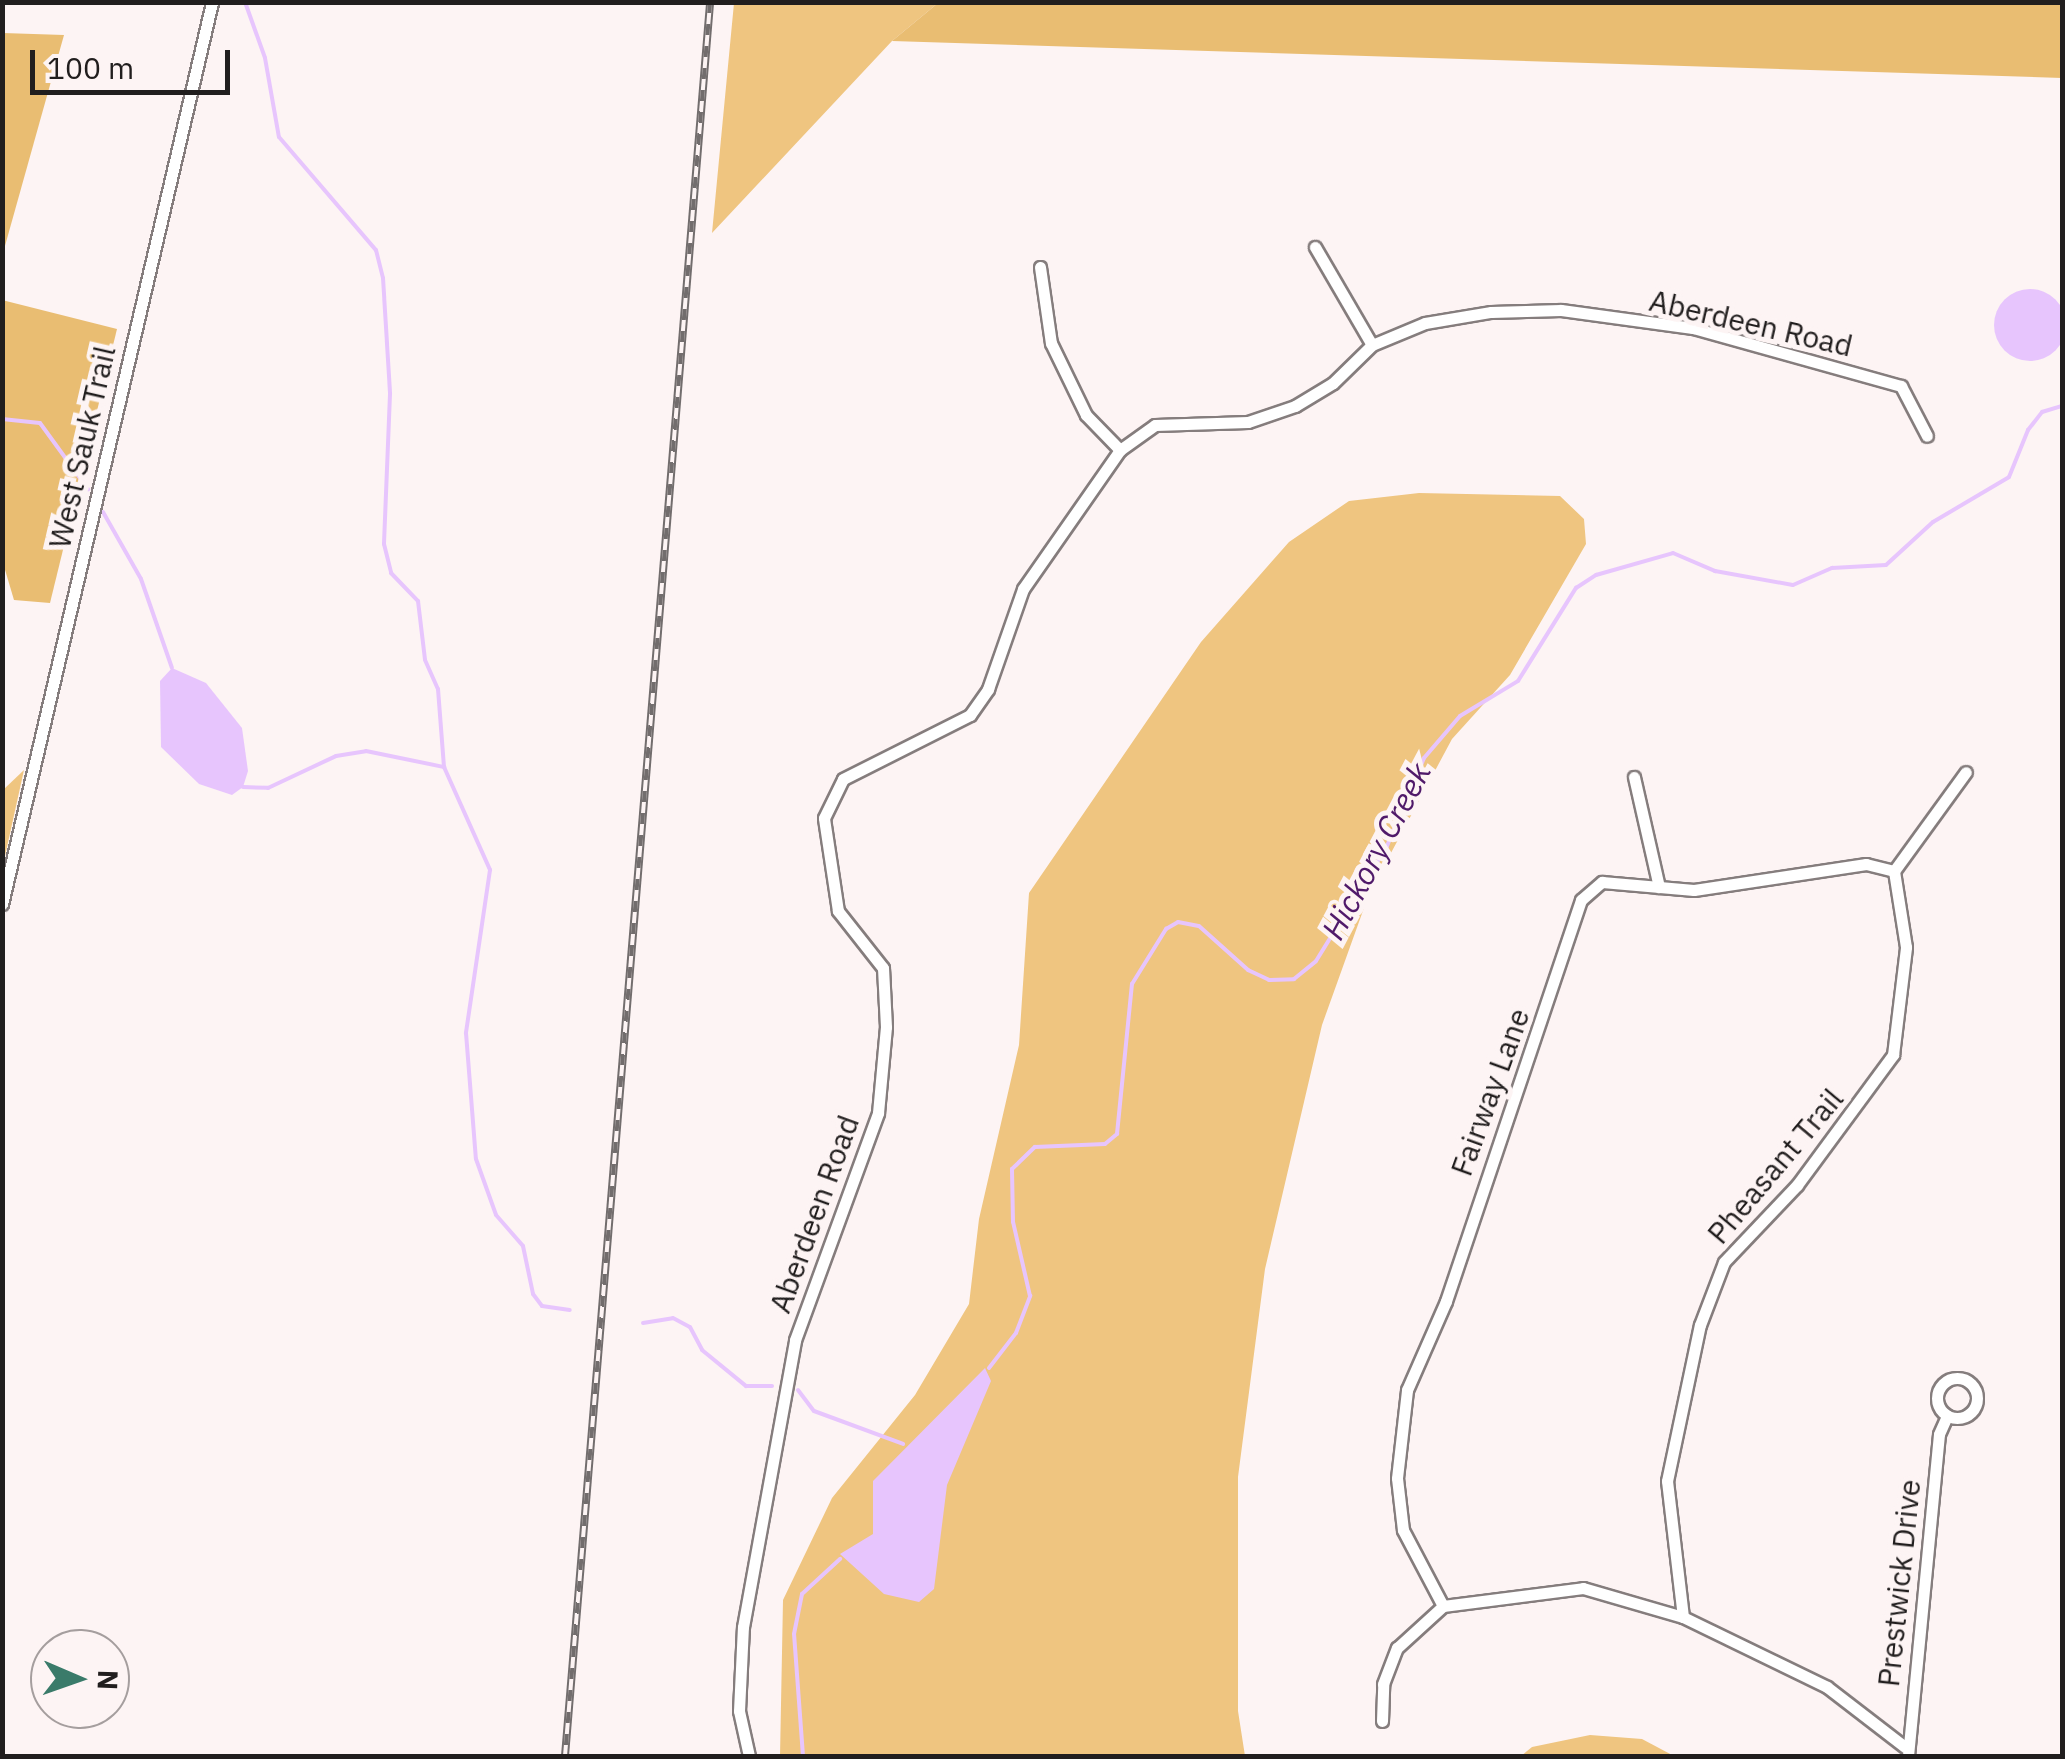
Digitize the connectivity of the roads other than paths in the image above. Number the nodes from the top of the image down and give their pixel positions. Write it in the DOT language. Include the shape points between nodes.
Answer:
graph roads {
  1 [pos="212,2"];
  2 [pos="1314,247"];
  3 [pos="1040,266"];
  4 [pos="1372,345"];
  5 [pos="1927,436"];
  6 [pos="1120,450"];
  7 [pos="1966,772"];
  8 [pos="1634,777"];
  9 [pos="1894,870"];
  10 [pos="1659,887"];
  11 [pos="2,904"];
  12 [pos="1947,1416"];
  13 [pos="1443,1606"];
  14 [pos="1682,1617"];
  15 [pos="1382,1721"];
  16 [pos="1906,1752"];
  17 [pos="749,1756"];
  1 -- 11 [label="street, West Sauk Trail"];
  2 -- 4 [label="street"];
  3 -- 6 [label="street" via="1051,343 1086,415"];
  4 -- 5 [label="street, Aberdeen Road" via="1425,323 1492,312 1561,310 1693,328 1901,386"];
  4 -- 6 [label="street, Aberdeen Road" via="1295,406 1248,422 1155,425"];
  6 -- 17 [label="street, Aberdeen Road" via="1023,589 988,689 970,716 843,779 824,818 838,911 883,968 886,1026 878,1114 795,1340 743,1627 739,1711"];
  7 -- 9 [label="street"];
  8 -- 10 [label="street"];
  9 -- 10 [label="street, Fairway Lane" via="1866,864 1694,890"];
  9 -- 14 [label="street, Pheasant Trail" via="1906,947 1893,1055 1809,1170 1724,1262 1700,1325 1667,1481"];
  10 -- 13 [label="street, Fairway Lane" via="1602,882 1581,900 1567,927 1547,1012 1527,1051 1446,1301 1407,1390 1397,1478 1403,1530"];
  12 -- 16 [label="street, Prestwick Drive" via="1938,1434"];
  13 -- 14 [label="street" via="1583,1588"];
  13 -- 15 [label="street" via="1398,1648 1383,1684"];
  14 -- 16 [label="street" via="1826,1687"];
}
